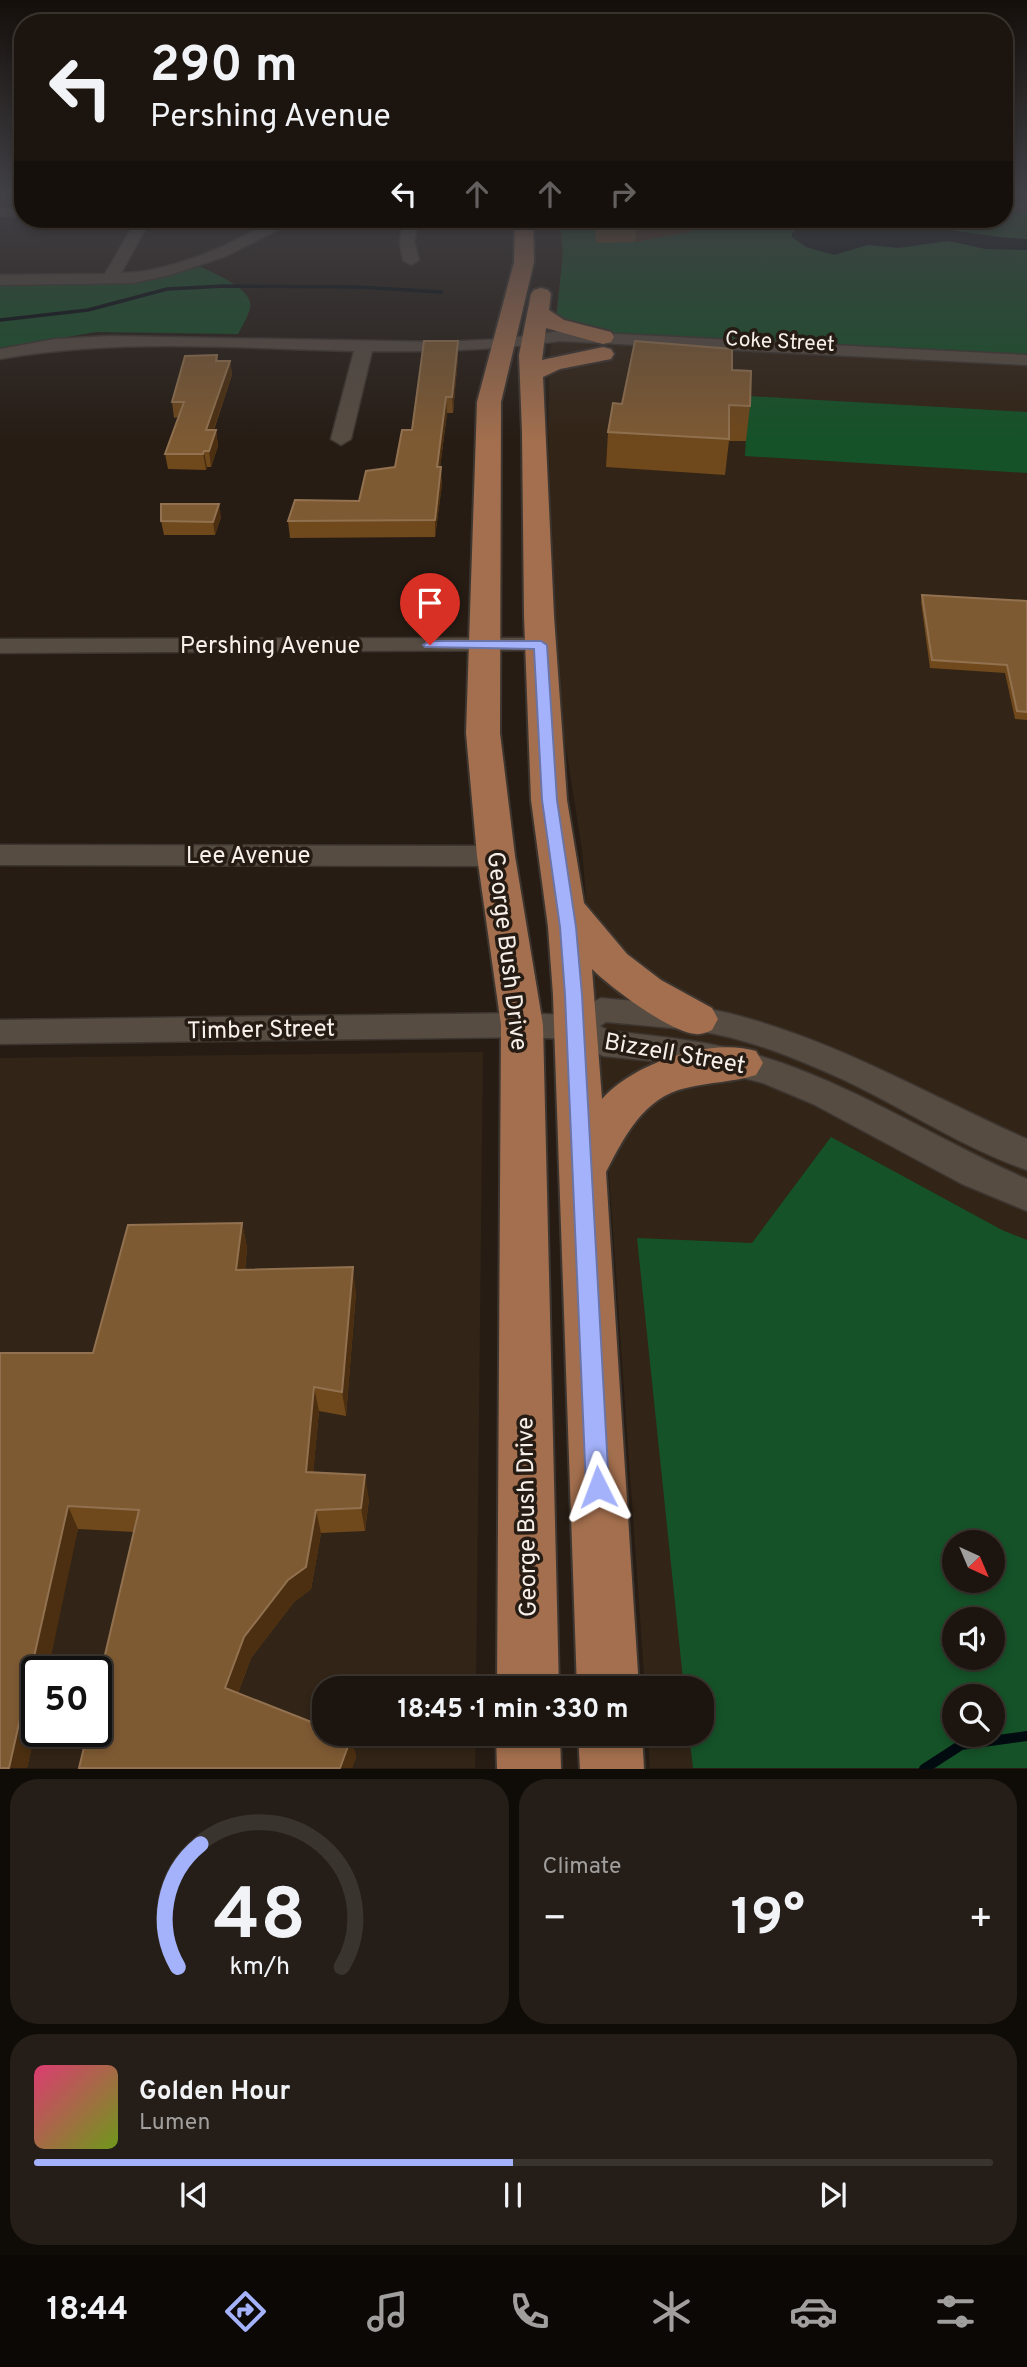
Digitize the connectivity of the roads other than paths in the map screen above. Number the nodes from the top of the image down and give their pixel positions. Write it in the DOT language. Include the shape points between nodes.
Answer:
graph roads {
  1 [pos="136,278"];
  2 [pos="524,278"];
  3 [pos="544,278"];
  4 [pos="110,279"];
  5 [pos="0,280"];
  6 [pos="537,311"];
  7 [pos="603,346"];
  8 [pos="364,347"];
  9 [pos="524,352"];
  10 [pos="0,354"];
  11 [pos="820,358"];
  12 [pos="1027,360"];
  13 [pos="1027,378"];
  14 [pos="341,439"];
  15 [pos="483,644"];
  16 [pos="541,645"];
  17 [pos="0,646"];
  18 [pos="0,855"];
  19 [pos="496,856"];
  20 [pos="565,906"];
  21 [pos="697,1019"];
  22 [pos="522,1026"];
  23 [pos="574,1027"];
  24 [pos="0,1032"];
  25 [pos="741,1063"];
  26 [pos="1027,1155"];
  27 [pos="582,1173"];
  28 [pos="1027,1196"];
  29 [pos="528,1676"];
  30 [pos="607,1676"];
  31 [pos="528,1746"];
  32 [pos="611,1746"];
  33 [pos="529,1769"];
  34 [pos="612,1769"];
  1 -- 4 [label="street"];
  2 -- 9 [label="main road, George Bush Drive"];
  3 -- 6 [label="main road, George Bush Drive"];
  4 -- 5 [label="street"];
  6 -- 7 [label="main road"];
  6 -- 9 [label="main road, George Bush Drive"];
  7 -- 9 [label="street, Coke Street"];
  7 -- 9 [label="main road" via="553,363"];
  7 -- 11 [label="street, Coke Street"];
  8 -- 9 [label="street, Coke Street"];
  8 -- 10 [label="street, Coke Street" via="110,341 54,344"];
  8 -- 14 [label="street"];
  9 -- 15 [label="main road, George Bush Drive" via="489,402"];
  9 -- 16 [label="main road, George Bush Drive" via="535,432"];
  11 -- 12 [label="street"];
  11 -- 13 [label="street, Coke Street"];
  15 -- 16 [label="street, Pershing Avenue"];
  15 -- 17 [label="street, Pershing Avenue"];
  15 -- 19 [label="main road, George Bush Drive" via="483,733"];
  16 -- 20 [label="main road, George Bush Drive" via="549,800"];
  18 -- 19 [label="street, Lee Avenue"];
  19 -- 22 [label="main road, George Bush Drive"];
  20 -- 21 [label="main road" via="622,972 651,995"];
  20 -- 23 [label="main road, George Bush Drive"];
  21 -- 23 [label="street, Bizzell Street" via="601,1010"];
  21 -- 26 [label="street, Bizzell Street" via="826,1057"];
  22 -- 23 [label="street, Timber Street"];
  22 -- 24 [label="street, Timber Street"];
  22 -- 29 [label="main road, George Bush Drive"];
  23 -- 25 [label="street, Bizzell Street" via="603,1044 671,1049"];
  23 -- 27 [label="main road, George Bush Drive"];
  25 -- 27 [label="main road" via="691,1070 634,1093 605,1125"];
  25 -- 28 [label="street, Bizzell Street" via="825,1094"];
  27 -- 30 [label="main road, George Bush Drive"];
  31 -- 33 [label="main road"];
  32 -- 34 [label="main road"];
}
